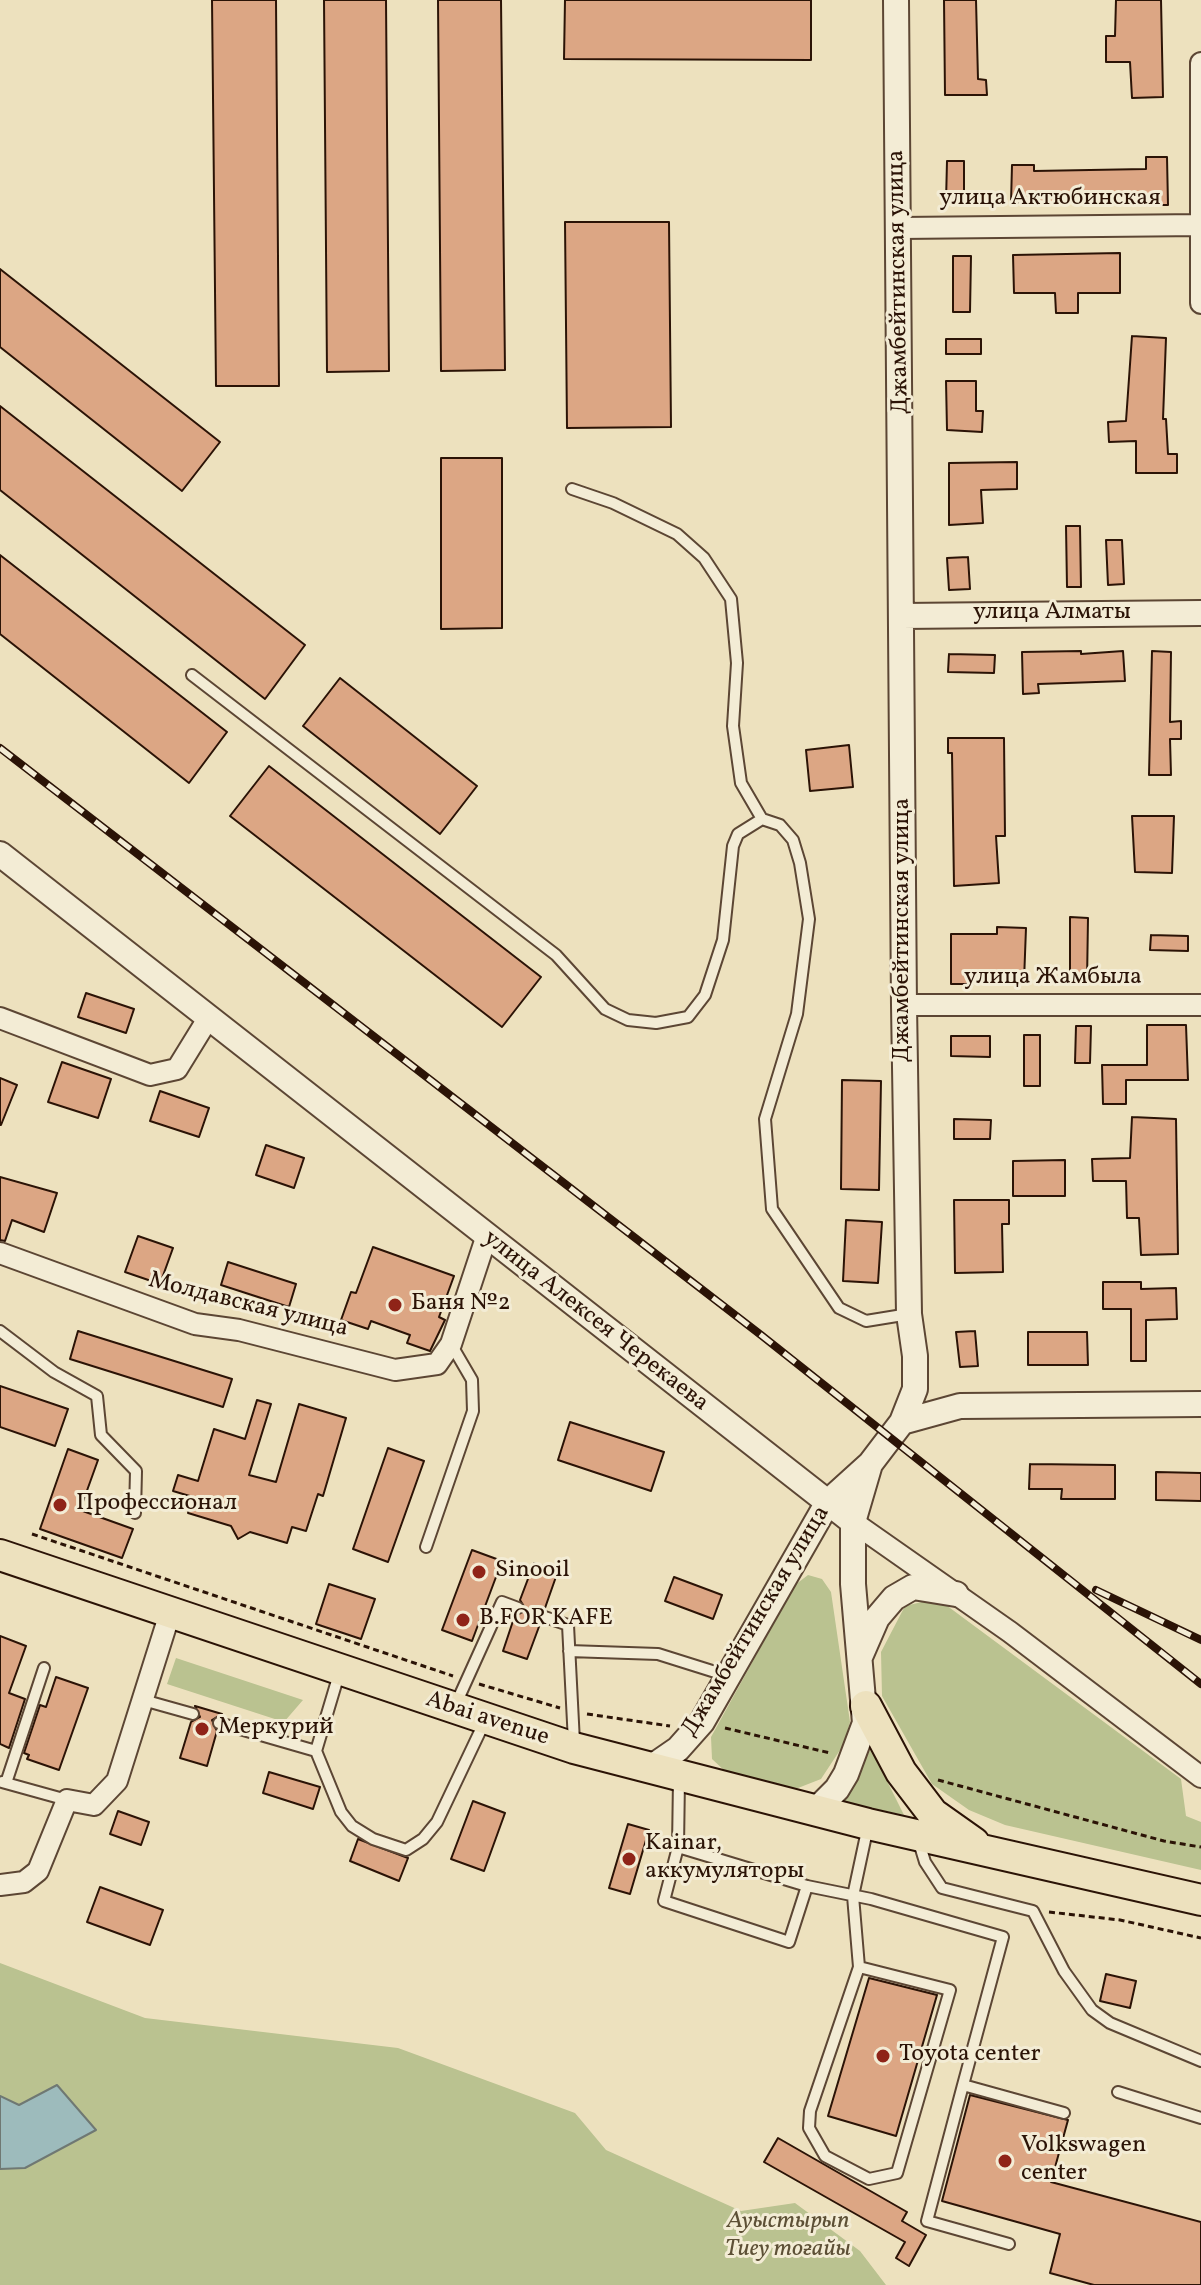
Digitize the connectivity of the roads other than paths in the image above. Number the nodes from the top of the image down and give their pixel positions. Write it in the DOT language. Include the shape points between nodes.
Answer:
graph roads {
  1 [pos="896,0"];
  2 [pos="1201,63"];
  3 [pos="1200,225"];
  4 [pos="900,228"];
  5 [pos="1201,303"];
  6 [pos="572,489"];
  7 [pos="1201,613"];
  8 [pos="902,616"];
  9 [pos="192,675"];
  10 [pos="762,819"];
  11 [pos="0,854"];
  12 [pos="904,1005"];
  13 [pos="1201,1005"];
  14 [pos="209,1017"];
  15 [pos="0,1018"];
  16 [pos="486,1238"];
  17 [pos="0,1253"];
  18 [pos="909,1314"];
  19 [pos="0,1331"];
  20 [pos="451,1344"];
  21 [pos="1201,1404"];
  22 [pos="902,1422"];
  23 [pos="870,1464"];
  24 [pos="828,1502"];
  25 [pos="135,1513"];
  26 [pos="853,1522"];
  27 [pos="426,1547"];
  28 [pos="0,1555"];
  29 [pos="956,1594"];
  30 [pos="518,1608"];
  31 [pos="170,1613"];
  32 [pos="542,1616"];
  33 [pos="569,1651"];
  34 [pos="859,1659"];
  35 [pos="44,1668"];
  36 [pos="339,1672"];
  37 [pos="728,1676"];
  38 [pos="143,1700"];
  39 [pos="866,1706"];
  40 [pos="454,1709"];
  41 [pos="193,1714"];
  42 [pos="485,1721"];
  43 [pos="219,1723"];
  44 [pos="574,1748"];
  45 [pos="316,1751"];
  46 [pos="649,1769"];
  47 [pos="679,1776"];
  48 [pos="1201,1777"];
  49 [pos="3,1783"];
  50 [pos="67,1800"];
  51 [pos="815,1811"];
  52 [pos="868,1824"];
  53 [pos="916,1835"];
  54 [pos="678,1847"];
  55 [pos="985,1851"];
  56 [pos="0,1885"];
  57 [pos="807,1886"];
  58 [pos="1201,1893"];
  59 [pos="853,1896"];
  60 [pos="1201,1900"];
  61 [pos="859,1967"];
  62 [pos="1201,2061"];
  63 [pos="963,2085"];
  64 [pos="1118,2092"];
  65 [pos="1064,2113"];
  66 [pos="1201,2118"];
  67 [pos="1009,2244"];
  1 -- 4 [label="street, Джамбейтинская улица"];
  2 -- 3 [label="street"];
  3 -- 4 [label="street, улица Актюбинская"];
  3 -- 5 [label="street"];
  4 -- 8 [label="street, Джамбейтинская улица"];
  6 -- 10 [label="lane" via="677,534 704,558 731,599 739,769 741,783"];
  7 -- 8 [label="street, улица Алматы"];
  8 -- 12 [label="street, Джамбейтинская улица"];
  9 -- 10 [label="lane" via="556,955 605,1009 628,1020 656,1023 688,1017 705,995 723,940 733,846 738,834"];
  10 -- 18 [label="lane" via="780,825 793,840 809,919 797,1014 765,1119 772,1209 839,1308 866,1321"];
  11 -- 14 [label="street, улица Алексея Черекаева"];
  12 -- 13 [label="street, улица Жамбыла"];
  12 -- 18 [label="street, Джамбейтинская улица"];
  14 -- 15 [label="street" via="177,1069 150,1075"];
  14 -- 16 [label="street, улица Алексея Черекаева"];
  16 -- 20 [label="street"];
  16 -- 24 [label="street, улица Алексея Черекаева"];
  17 -- 20 [label="street, Молдавская улица" via="195,1324 239,1330 395,1370 437,1364"];
  18 -- 22 [label="street, Джамбейтинская улица" via="915,1389"];
  19 -- 25 [label="lane" via="97,1396 101,1435 136,1471"];
  20 -- 27 [label="lane" via="472,1380 473,1411"];
  21 -- 22 [label="street" via="960,1406"];
  22 -- 23 [label="street, Джамбейтинская улица"];
  23 -- 24 [label="street, Джамбейтинская улица"];
  23 -- 26 [label="street"];
  24 -- 26 [label="street, улица Алексея Черекаева"];
  24 -- 37 [label="street, Джамбейтинская улица"];
  26 -- 29 [label="street, улица Алексея Черекаева"];
  26 -- 34 [label="street"];
  28 -- 31 [label="main road, Abai avenue"];
  29 -- 34 [label="street" via="913,1587 894,1598 877,1618"];
  29 -- 48 [label="street, улица Алексея Черекаева"];
  30 -- 40 [label="lane" via="502,1602"];
  31 -- 36 [label="main road, Abai avenue"];
  31 -- 38 [label="street"];
  32 -- 33 [label="lane" via="568,1625"];
  33 -- 37 [label="lane" via="658,1654"];
  33 -- 44 [label="lane"];
  34 -- 39 [label="street"];
  35 -- 49 [label="lane"];
  36 -- 40 [label="main road, Abai avenue"];
  36 -- 45 [label="lane"];
  37 -- 46 [label="street, Джамбейтинская улица" via="702,1722 678,1749"];
  38 -- 41 [label="lane"];
  38 -- 50 [label="street" via="117,1781 94,1805"];
  39 -- 51 [label="street" via="850,1767"];
  39 -- 55 [label="main road" via="901,1772 933,1814"];
  40 -- 42 [label="main road, Abai avenue"];
  42 -- 44 [label="main road, Abai avenue"];
  42 -- 45 [label="lane" via="437,1822 406,1850 352,1826"];
  43 -- 45 [label="lane"];
  44 -- 46 [label="main road, Abai avenue"];
  46 -- 47 [label="main road, Abai avenue"];
  47 -- 51 [label="main road, Abai avenue"];
  47 -- 54 [label="lane"];
  49 -- 50 [label="lane"];
  50 -- 56 [label="street" via="38,1871 24,1882"];
  51 -- 52 [label="main road, Abai avenue"];
  52 -- 53 [label="main road, Abai avenue"];
  52 -- 59 [label="lane"];
  53 -- 55 [label="main road, Abai avenue"];
  53 -- 62 [label="lane" via="942,1888 1033,1911 1064,1971 1092,2010 1135,2035"];
  54 -- 57 [label="lane"];
  54 -- 57 [label="lane" via="664,1901 789,1942"];
  55 -- 58 [label="main road"];
  55 -- 60 [label="main road"];
  57 -- 59 [label="lane"];
  59 -- 61 [label="lane"];
  59 -- 63 [label="lane" via="1003,1937"];
  61 -- 61 [label="lane" via="950,1990 897,2173 869,2179 825,2156 809,2128 810,2111"];
  63 -- 65 [label="lane"];
  63 -- 67 [label="lane" via="927,2221"];
  64 -- 66 [label="lane"];
}
